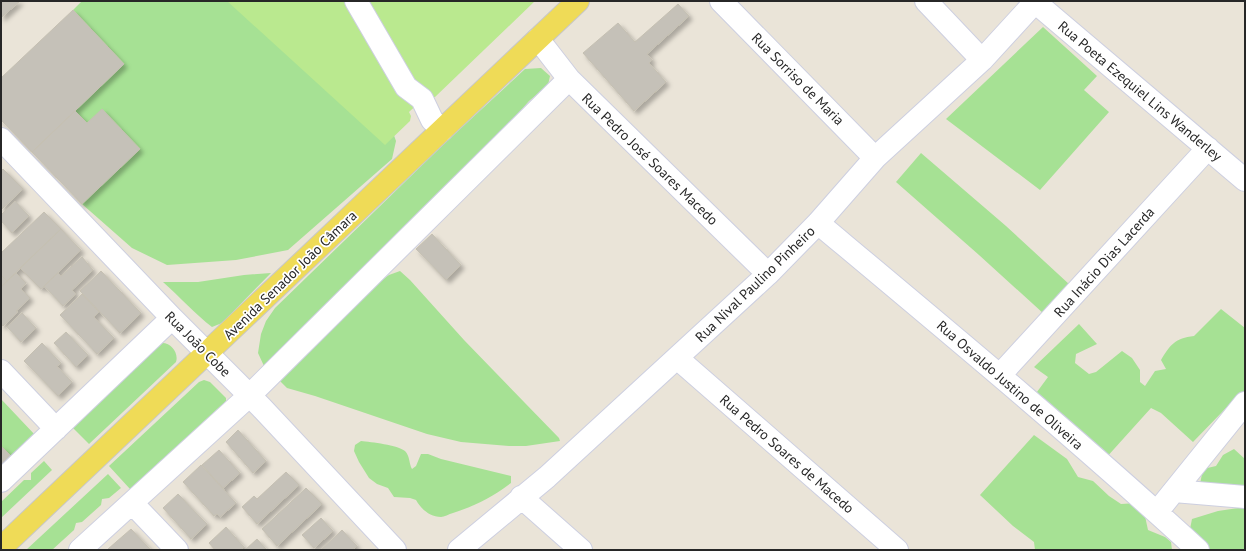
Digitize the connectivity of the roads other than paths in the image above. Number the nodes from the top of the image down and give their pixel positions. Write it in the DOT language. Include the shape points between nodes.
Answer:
graph roads {
  1 [pos="356,1"];
  2 [pos="578,1"];
  3 [pos="721,1"];
  4 [pos="926,1"];
  5 [pos="1035,1"];
  6 [pos="538,39"];
  7 [pos="982,60"];
  8 [pos="569,79"];
  9 [pos="442,130"];
  10 [pos="1,139"];
  11 [pos="1208,148"];
  12 [pos="875,158"];
  13 [pos="1245,180"];
  14 [pos="818,223"];
  15 [pos="768,274"];
  16 [pos="172,318"];
  17 [pos="208,353"];
  18 [pos="677,358"];
  19 [pos="1,371"];
  20 [pos="1000,376"];
  21 [pos="249,396"];
  22 [pos="1245,403"];
  23 [pos="56,429"];
  24 [pos="1,481"];
  25 [pos="1174,491"];
  26 [pos="521,497"];
  27 [pos="1245,497"];
  28 [pos="132,503"];
  29 [pos="1157,512"];
  30 [pos="1,548"];
  31 [pos="80,550"];
  32 [pos="177,550"];
  33 [pos="395,550"];
  34 [pos="459,550"];
  35 [pos="581,550"];
  36 [pos="897,550"];
  37 [pos="1198,550"];
  1 -- 9 [label="street" via="406,87 422,100 432,120"];
  2 -- 6 [label="main road, Avenida Senador João Câmara"];
  3 -- 12 [label="street, Rua Sorriso de Maria"];
  4 -- 7 [label="street"];
  5 -- 7 [label="street, Rua Nival Paulino Pinheiro"];
  5 -- 11 [label="street, Rua Poeta Ezequiel Lins Wanderley"];
  6 -- 8 [label="street, Rua Pedro José Soares Macedo"];
  6 -- 9 [label="main road, Avenida Senador João Câmara"];
  7 -- 12 [label="street, Rua Nival Paulino Pinheiro"];
  8 -- 15 [label="street, Rua Pedro José Soares Macedo"];
  8 -- 21 [label="street"];
  9 -- 17 [label="main road, Avenida Senador João Câmara"];
  10 -- 16 [label="street, Rua João Cobe"];
  11 -- 13 [label="street, Rua Poeta Ezequiel Lins Wanderley"];
  11 -- 20 [label="street, Rua Inácio Dias Lacerda"];
  12 -- 14 [label="street, Rua Nival Paulino Pinheiro"];
  14 -- 15 [label="street, Rua Nival Paulino Pinheiro"];
  14 -- 20 [label="street, Rua Osvaldo Justino de Oliveira"];
  15 -- 18 [label="street, Rua Nival Paulino Pinheiro"];
  16 -- 17 [label="street, Rua João Cobe"];
  16 -- 23 [label="street"];
  17 -- 21 [label="street, Rua João Cobe"];
  17 -- 30 [label="main road, Avenida Senador João Câmara"];
  18 -- 26 [label="street, Rua Nival Paulino Pinheiro" via="547,477"];
  18 -- 36 [label="street, Rua Pedro Soares de Macedo"];
  19 -- 23 [label="street"];
  20 -- 29 [label="street, Rua Osvaldo Justino de Oliveira"];
  21 -- 28 [label="street"];
  21 -- 33 [label="street, Rua João Cobe"];
  22 -- 25 [label="street"];
  23 -- 24 [label="street"];
  25 -- 27 [label="street"];
  25 -- 29 [label="street"];
  26 -- 34 [label="street, Rua Nival Paulino Pinheiro"];
  26 -- 35 [label="street"];
  28 -- 31 [label="street"];
  28 -- 32 [label="street"];
  29 -- 37 [label="street, Rua Osvaldo Justino de Oliveira"];
}
